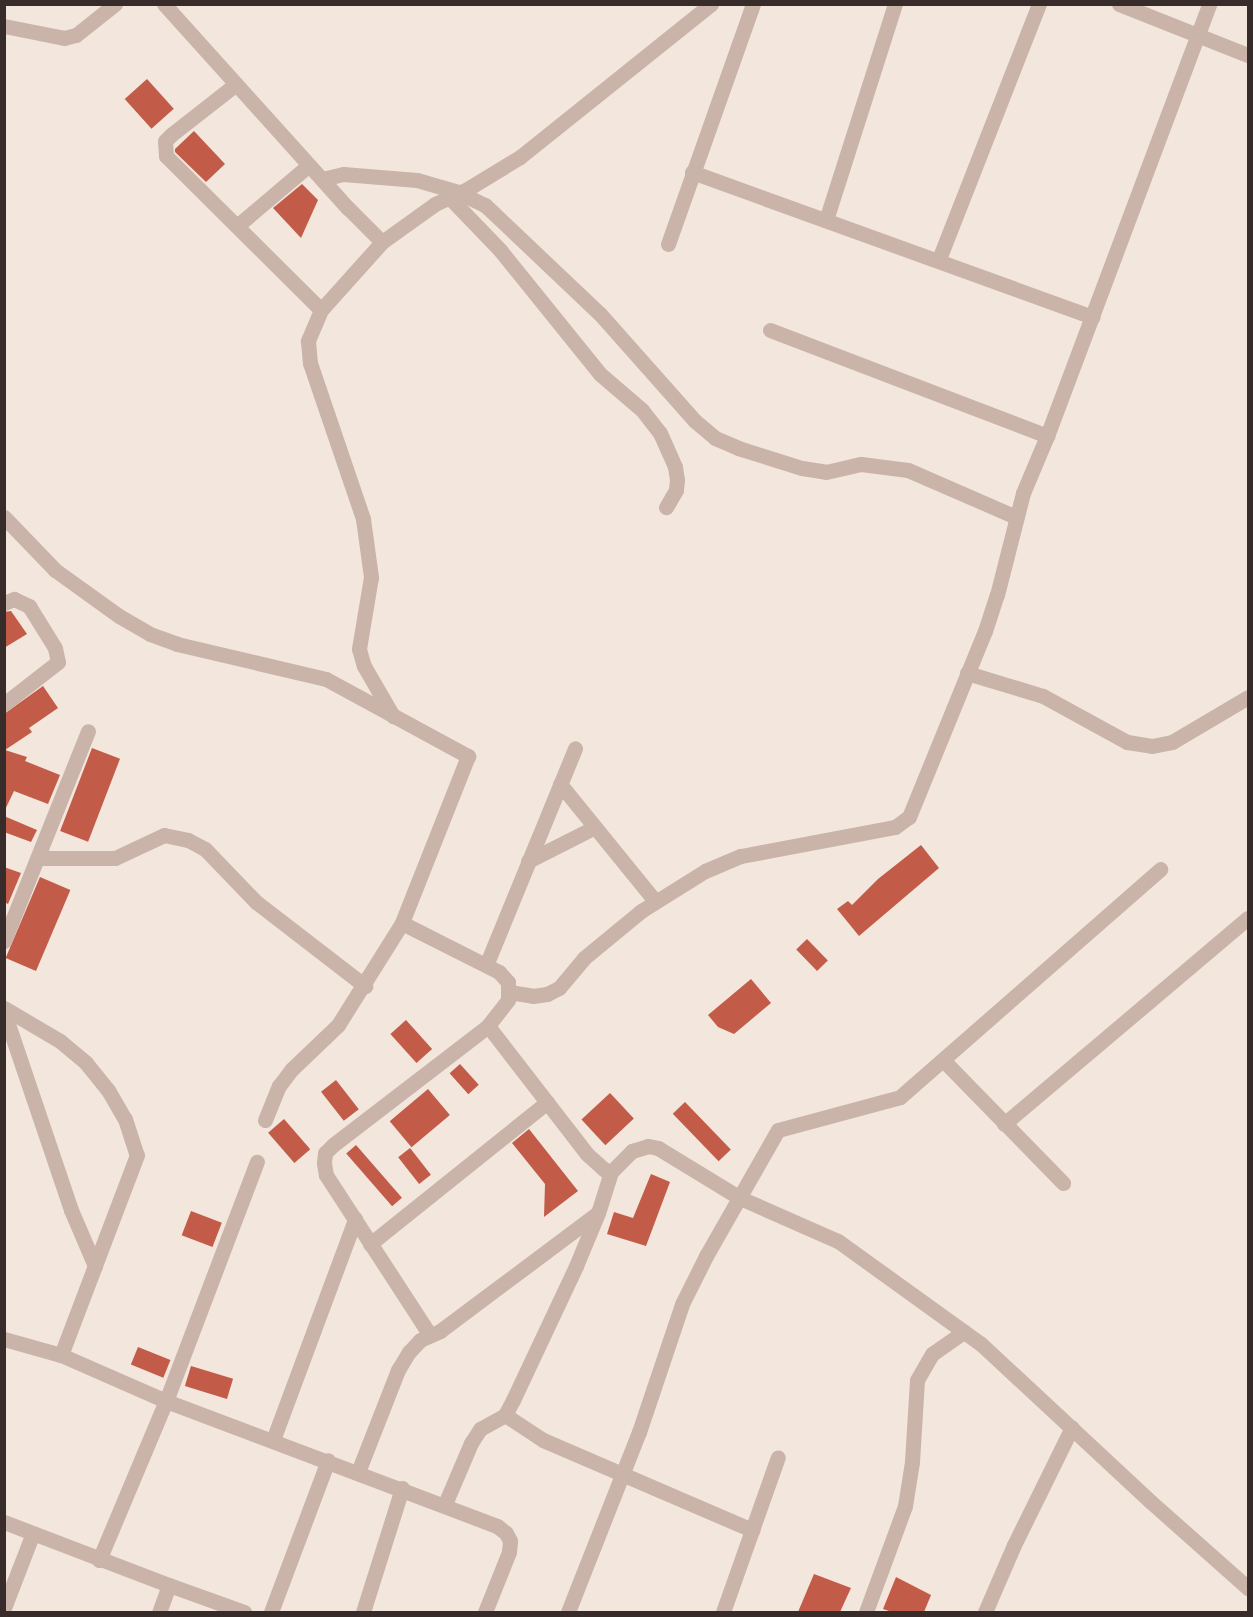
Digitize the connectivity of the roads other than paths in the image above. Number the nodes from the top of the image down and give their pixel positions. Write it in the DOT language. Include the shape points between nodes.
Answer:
graph roads {
  1 [pos="115,4"];
  2 [pos="165,4"];
  3 [pos="711,4"];
  4 [pos="753,4"];
  5 [pos="895,4"];
  6 [pos="1039,4"];
  7 [pos="1119,4"];
  8 [pos="1209,4"];
  9 [pos="4,26"];
  10 [pos="1198,34"];
  11 [pos="1248,56"];
  12 [pos="236,84"];
  13 [pos="309,165"];
  14 [pos="692,172"];
  15 [pos="322,180"];
  16 [pos="454,195"];
  17 [pos="826,220"];
  18 [pos="237,226"];
  19 [pos="382,242"];
  20 [pos="668,244"];
  21 [pos="939,259"];
  22 [pos="321,310"];
  23 [pos="1093,317"];
  24 [pos="770,330"];
  25 [pos="1047,436"];
  26 [pos="666,507"];
  27 [pos="4,517"];
  28 [pos="1016,517"];
  29 [pos="4,603"];
  30 [pos="967,674"];
  31 [pos="1248,697"];
  32 [pos="4,704"];
  33 [pos="393,716"];
  34 [pos="88,730"];
  35 [pos="575,748"];
  36 [pos="560,784"];
  37 [pos="595,827"];
  38 [pos="38,858"];
  39 [pos="528,861"];
  40 [pos="1160,868"];
  41 [pos="656,901"];
  42 [pos="1248,918"];
  43 [pos="402,923"];
  44 [pos="4,941"];
  45 [pos="487,963"];
  46 [pos="365,986"];
  47 [pos="509,992"];
  48 [pos="4,1010"];
  49 [pos="488,1026"];
  50 [pos="943,1060"];
  51 [pos="547,1102"];
  52 [pos="266,1120"];
  53 [pos="1004,1124"];
  54 [pos="257,1162"];
  55 [pos="611,1172"];
  56 [pos="1063,1182"];
  57 [pos="740,1198"];
  58 [pos="598,1213"];
  59 [pos="355,1219"];
  60 [pos="370,1244"];
  61 [pos="95,1266"];
  62 [pos="964,1332"];
  63 [pos="430,1335"];
  64 [pos="4,1339"];
  65 [pos="61,1355"];
  66 [pos="166,1401"];
  67 [pos="505,1415"];
  68 [pos="1072,1427"];
  69 [pos="273,1440"];
  70 [pos="778,1457"];
  71 [pos="328,1461"];
  72 [pos="358,1472"];
  73 [pos="622,1473"];
  74 [pos="402,1488"];
  75 [pos="445,1504"];
  76 [pos="4,1522"];
  77 [pos="752,1530"];
  78 [pos="33,1533"];
  79 [pos="99,1560"];
  80 [pos="169,1585"];
  81 [pos="1248,1588"];
  82 [pos="4,1608"];
  83 [pos="159,1612"];
  84 [pos="244,1612"];
  85 [pos="271,1612"];
  86 [pos="363,1612"];
  87 [pos="485,1612"];
  88 [pos="568,1612"];
  89 [pos="723,1612"];
  90 [pos="866,1612"];
  91 [pos="985,1612"];
  1 -- 9 [label="street" via="76,34 64,38"];
  2 -- 12 [label="street"];
  3 -- 16 [label="street" via="520,157"];
  4 -- 14 [label="street"];
  5 -- 17 [label="street"];
  6 -- 21 [label="street"];
  7 -- 10 [label="street"];
  8 -- 10 [label="street"];
  10 -- 11 [label="street"];
  10 -- 23 [label="street"];
  12 -- 13 [label="street"];
  12 -- 18 [label="street" via="171,135 164,149 165,156"];
  13 -- 15 [label="street"];
  13 -- 18 [label="street"];
  14 -- 17 [label="street"];
  14 -- 20 [label="street"];
  15 -- 16 [label="street" via="343,174 417,180"];
  15 -- 19 [label="street"];
  16 -- 19 [label="street"];
  16 -- 26 [label="street" via="600,374 642,410 660,433 677,480"];
  16 -- 28 [label="street" via="485,205 507,224 600,314 695,421 715,438 814,470 826,472 861,464 908,471"];
  17 -- 21 [label="street"];
  18 -- 22 [label="street"];
  19 -- 22 [label="street"];
  21 -- 23 [label="street"];
  22 -- 33 [label="street" via="308,341 310,363 363,519 371,577 359,649 364,666"];
  23 -- 25 [label="street"];
  24 -- 25 [label="street"];
  25 -- 28 [label="street"];
  27 -- 33 [label="street" via="55,570 150,634 326,680"];
  28 -- 30 [label="street" via="997,595"];
  29 -- 32 [label="street" via="14,599 29,606 55,648 58,662"];
  30 -- 31 [label="street" via="1043,696 1127,742 1152,746 1172,742"];
  30 -- 41 [label="street" via="909,818 895,827 741,856 705,871"];
  33 -- 43 [label="street" via="468,756"];
  34 -- 38 [label="street"];
  35 -- 36 [label="street"];
  36 -- 37 [label="street"];
  36 -- 39 [label="street"];
  37 -- 39 [label="street"];
  37 -- 41 [label="street"];
  38 -- 44 [label="street"];
  38 -- 46 [label="street" via="115,858 164,835 188,840 206,849 256,902"];
  39 -- 45 [label="street"];
  40 -- 50 [label="street"];
  41 -- 47 [label="street" via="584,958 559,988 533,996"];
  42 -- 53 [label="street"];
  43 -- 45 [label="street"];
  43 -- 46 [label="street"];
  45 -- 47 [label="street" via="508,982"];
  46 -- 52 [label="street" via="338,1025 279,1086"];
  47 -- 49 [label="street" via="508,1000"];
  48 -- 61 [label="street" via="71,1210"];
  48 -- 61 [label="street" via="60,1041 86,1063 108,1090 128,1128 137,1155"];
  49 -- 51 [label="street"];
  49 -- 59 [label="street" via="325,1153 326,1175"];
  50 -- 53 [label="street"];
  50 -- 57 [label="street" via="900,1097 778,1130"];
  51 -- 55 [label="street" via="587,1154"];
  51 -- 60 [label="street"];
  53 -- 56 [label="street"];
  54 -- 66 [label="street"];
  55 -- 57 [label="street" via="632,1151 648,1146 673,1155"];
  55 -- 58 [label="street"];
  57 -- 62 [label="street" via="838,1241"];
  57 -- 73 [label="street" via="682,1304"];
  58 -- 63 [label="street"];
  58 -- 67 [label="street"];
  59 -- 60 [label="street"];
  59 -- 69 [label="street"];
  60 -- 63 [label="street"];
  61 -- 65 [label="street"];
  62 -- 68 [label="street"];
  62 -- 90 [label="street" via="932,1354 917,1380 905,1506"];
  63 -- 72 [label="street" via="409,1352 398,1370"];
  64 -- 65 [label="street"];
  65 -- 66 [label="street"];
  66 -- 69 [label="street"];
  66 -- 79 [label="street"];
  67 -- 73 [label="street" via="543,1440"];
  67 -- 75 [label="street" via="480,1430"];
  68 -- 81 [label="street"];
  68 -- 91 [label="street"];
  69 -- 71 [label="street"];
  70 -- 77 [label="street"];
  71 -- 72 [label="street"];
  71 -- 85 [label="street"];
  72 -- 74 [label="street"];
  73 -- 77 [label="street"];
  73 -- 88 [label="street"];
  74 -- 75 [label="street"];
  74 -- 86 [label="street"];
  75 -- 87 [label="street" via="497,1526 510,1541"];
  76 -- 78 [label="street"];
  77 -- 89 [label="street"];
  78 -- 79 [label="street"];
  78 -- 82 [label="street"];
  79 -- 80 [label="street"];
  80 -- 83 [label="street"];
  80 -- 84 [label="street"];
}
